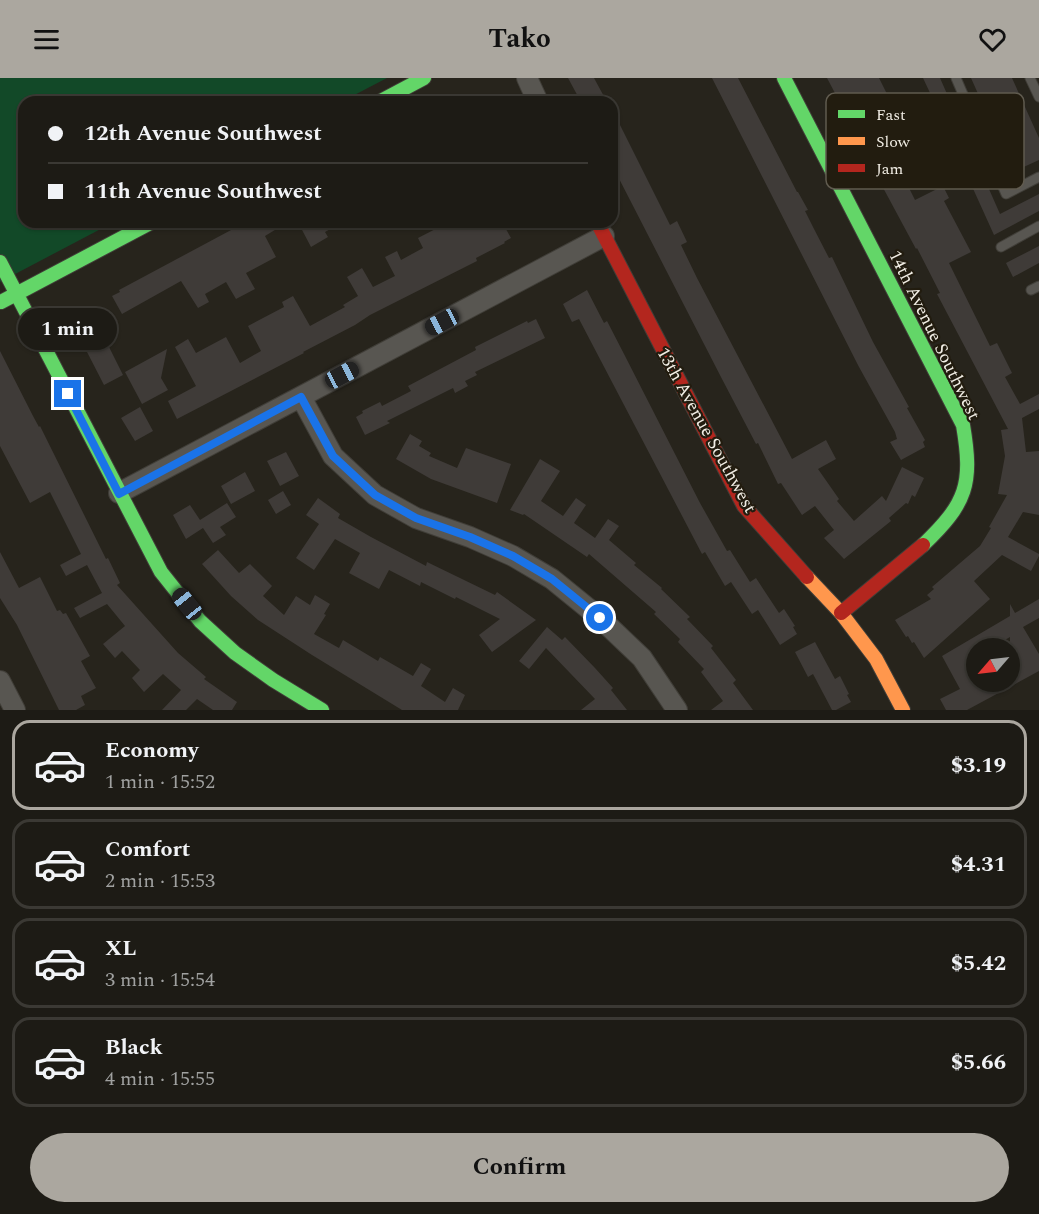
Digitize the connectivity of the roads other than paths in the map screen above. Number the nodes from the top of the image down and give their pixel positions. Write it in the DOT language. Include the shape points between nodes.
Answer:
graph roads {
  1 [pos="424,78"];
  2 [pos="526,78"];
  3 [pos="784,78"];
  4 [pos="956,78"];
  5 [pos="1030,78"];
  6 [pos="962,93"];
  7 [pos="390,96"];
  8 [pos="535,96"];
  9 [pos="1039,97"];
  10 [pos="826,159"];
  11 [pos="1039,177"];
  12 [pos="1024,185"];
  13 [pos="841,189"];
  14 [pos="1004,189"];
  15 [pos="1016,189"];
  16 [pos="1039,226"];
  17 [pos="141,228"];
  18 [pos="600,229"];
  19 [pos="1001,247"];
  20 [pos="0,262"];
  21 [pos="16,294"];
  22 [pos="0,303"];
  23 [pos="301,397"];
  24 [pos="119,494"];
  25 [pos="841,613"];
  26 [pos="0,681"];
  27 [pos="15,710"];
  28 [pos="322,710"];
  29 [pos="676,710"];
  30 [pos="903,710"];
  1 -- 7 [label="street"];
  2 -- 8 [label="street"];
  3 -- 10 [label="street, 14th Avenue Southwest"];
  4 -- 6 [label="lane"];
  5 -- 9 [label="lane"];
  11 -- 12 [label="lane"];
  13 -- 25 [label="street, 14th Avenue Southwest" via="963,425 968,455 966,484 953,513 930,538"];
  14 -- 15 [label="lane" via="1006,194"];
  16 -- 19 [label="lane"];
  17 -- 21 [label="street"];
  18 -- 23 [label="street"];
  18 -- 25 [label="street, 13th Avenue Southwest" via="744,506"];
  20 -- 21 [label="street"];
  21 -- 22 [label="street"];
  21 -- 24 [label="street"];
  23 -- 24 [label="street"];
  23 -- 29 [label="street" via="333,456 375,495 416,518 513,556 552,579 642,658"];
  24 -- 28 [label="street" via="161,572 200,621 254,666"];
  25 -- 30 [label="street, 13th Avenue Southwest" via="876,659"];
  26 -- 27 [label="street"];
}
